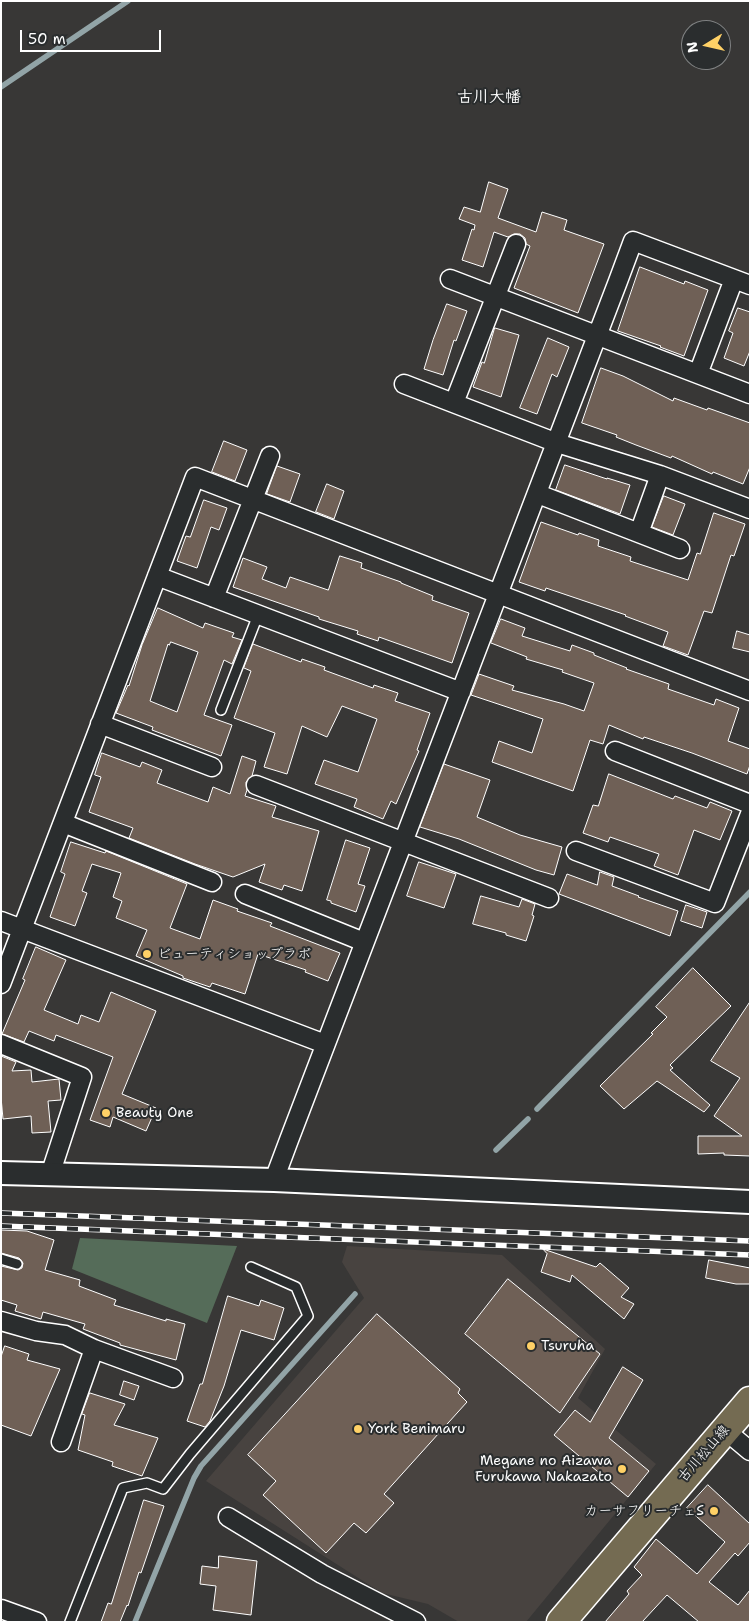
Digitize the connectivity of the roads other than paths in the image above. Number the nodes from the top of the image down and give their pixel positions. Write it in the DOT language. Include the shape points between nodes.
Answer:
graph roads {
  1 [pos="516,244"];
  2 [pos="450,279"];
  3 [pos="742,282"];
  4 [pos="495,296"];
  5 [pos="598,335"];
  6 [pos="698,374"];
  7 [pos="404,384"];
  8 [pos="750,394"];
  9 [pos="454,403"];
  10 [pos="557,443"];
  11 [pos="270,456"];
  12 [pos="660,475"];
  13 [pos="538,494"];
  14 [pos="252,499"];
  15 [pos="750,509"];
  16 [pos="639,533"];
  17 [pos="680,548"];
  18 [pos="157,576"];
  19 [pos="499,594"];
  20 [pos="214,598"];
  21 [pos="258,615"];
  22 [pos="750,690"];
  23 [pos="461,692"];
  24 [pos="221,710"];
  25 [pos="100,724"];
  26 [pos="615,751"];
  27 [pos="212,767"];
  28 [pos="256,785"];
  29 [pos="750,804"];
  30 [pos="750,814"];
  31 [pos="63,823"];
  32 [pos="403,842"];
  33 [pos="576,851"];
  34 [pos="212,882"];
  35 [pos="245,894"];
  36 [pos="549,898"];
  37 [pos="1,921"];
  38 [pos="22,929"];
  39 [pos="364,942"];
  40 [pos="1,984"];
  41 [pos="1,1044"];
  42 [pos="325,1044"];
  43 [pos="1,1173"];
  44 [pos="50,1175"];
  45 [pos="274,1180"];
  46 [pos="750,1202"];
  47 [pos="1,1259"];
  48 [pos="17,1264"];
  49 [pos="251,1266"];
  50 [pos="1,1321"];
  51 [pos="94,1349"];
  52 [pos="174,1378"];
  53 [pos="750,1401"];
  54 [pos="725,1430"];
  55 [pos="61,1442"];
  56 [pos="750,1451"];
  57 [pos="228,1517"];
  58 [pos="1,1609"];
  59 [pos="36,1622"];
  60 [pos="70,1622"];
  61 [pos="416,1622"];
  62 [pos="561,1622"];
  1 -- 4 [label="street"];
  2 -- 4 [label="street"];
  3 -- 5 [label="street" via="632,241"];
  3 -- 6 [label="street"];
  4 -- 5 [label="street"];
  4 -- 9 [label="street"];
  5 -- 6 [label="street"];
  5 -- 10 [label="street"];
  6 -- 8 [label="street"];
  7 -- 9 [label="street"];
  9 -- 10 [label="street"];
  10 -- 12 [label="street"];
  10 -- 13 [label="street"];
  11 -- 14 [label="street"];
  12 -- 15 [label="street"];
  12 -- 16 [label="street"];
  13 -- 16 [label="street"];
  13 -- 19 [label="street"];
  14 -- 18 [label="street" via="194,477"];
  14 -- 19 [label="street"];
  14 -- 20 [label="street"];
  16 -- 17 [label="street"];
  18 -- 20 [label="street"];
  18 -- 25 [label="street"];
  19 -- 22 [label="street"];
  19 -- 23 [label="street"];
  20 -- 21 [label="street"];
  21 -- 23 [label="street"];
  21 -- 24 [label="lane"];
  23 -- 32 [label="street"];
  25 -- 27 [label="street"];
  25 -- 31 [label="street"];
  26 -- 29 [label="street"];
  28 -- 32 [label="street"];
  30 -- 33 [label="street" via="715,903"];
  31 -- 34 [label="street"];
  31 -- 38 [label="street"];
  32 -- 36 [label="street"];
  32 -- 39 [label="street"];
  35 -- 39 [label="street"];
  37 -- 38 [label="street"];
  38 -- 40 [label="street"];
  38 -- 42 [label="street"];
  39 -- 42 [label="street"];
  41 -- 44 [label="street" via="82,1077"];
  42 -- 45 [label="street"];
  43 -- 44 [label="street"];
  44 -- 45 [label="street"];
  45 -- 46 [label="street"];
  47 -- 48 [label="lane"];
  49 -- 60 [label="lane" via="296,1287 308,1316 163,1489 148,1483 123,1488"];
  50 -- 51 [label="street" via="36,1331 64,1334"];
  51 -- 52 [label="street"];
  51 -- 55 [label="street"];
  53 -- 54 [label="main road, 古川松山線"];
  54 -- 56 [label="street"];
  54 -- 62 [label="main road, 古川松山線"];
  57 -- 61 [label="street" via="322,1574"];
  58 -- 59 [label="street"];
}
